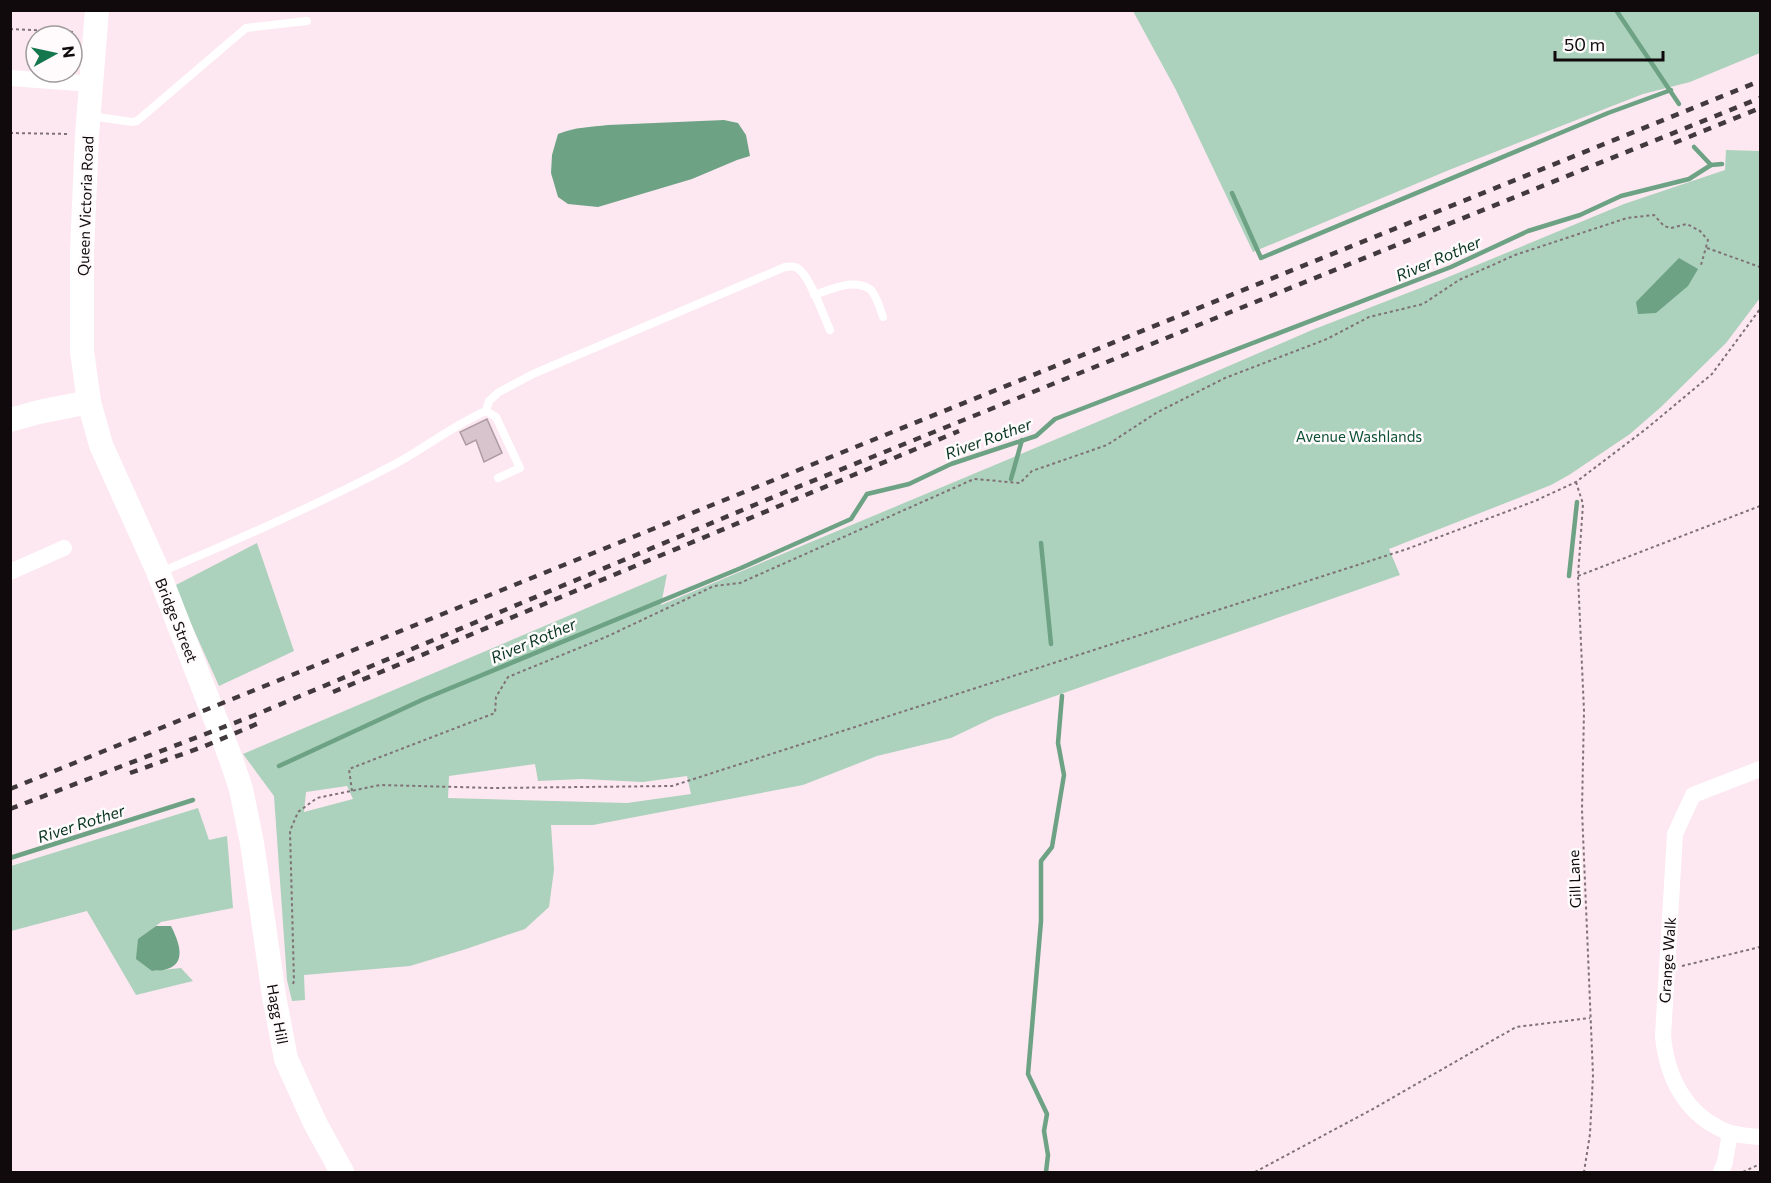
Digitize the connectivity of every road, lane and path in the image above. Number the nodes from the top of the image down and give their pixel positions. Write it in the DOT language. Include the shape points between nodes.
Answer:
graph roads {
  1 [pos="307,21"];
  2 [pos="96,22"];
  3 [pos="10,29"];
  4 [pos="10,78"];
  5 [pos="92,84"];
  6 [pos="88,125"];
  7 [pos="10,133"];
  8 [pos="1707,248"];
  9 [pos="1701,265"];
  10 [pos="1761,267"];
  11 [pos="814,295"];
  12 [pos="1761,309"];
  13 [pos="883,317"];
  14 [pos="830,330"];
  15 [pos="89,402"];
  16 [pos="486,411"];
  17 [pos="10,420"];
  18 [pos="498,478"];
  19 [pos="1576,482"];
  20 [pos="1761,506"];
  21 [pos="64,548"];
  22 [pos="10,572"];
  23 [pos="158,573"];
  24 [pos="1578,576"];
  25 [pos="1761,768"];
  26 [pos="352,791"];
  27 [pos="252,843"];
  28 [pos="1761,947"];
  29 [pos="1667,969"];
  30 [pos="274,996"];
  31 [pos="1590,1018"];
  32 [pos="1730,1133"];
  33 [pos="1761,1137"];
  34 [pos="1761,1164"];
  35 [pos="342,1172"];
  36 [pos="1255,1173"];
  37 [pos="1584,1173"];
  38 [pos="1721,1173"];
  39 [pos="1743,1173"];
  1 -- 6 [label="lane" via="246,28 137,121"];
  2 -- 3 [label="path"];
  2 -- 5 [label="street, Queen Victoria Road"];
  4 -- 5 [label="street"];
  5 -- 6 [label="street, Queen Victoria Road"];
  6 -- 7 [label="path"];
  6 -- 15 [label="street, Queen Victoria Road" via="82,351"];
  8 -- 9 [label="path"];
  8 -- 10 [label="path"];
  8 -- 26 [label="path" via="1708,240 1700,231 1687,224 1665,226 1654,215 1627,218 1515,255 1459,280 1423,304 1370,317 1327,339 1225,378 1156,413 1107,445 1032,471 1020,483 974,479 740,583 714,586 606,637 508,677 496,698 495,713 349,769"];
  11 -- 13 [label="lane" via="840,286 862,286 875,296"];
  11 -- 14 [label="lane"];
  11 -- 16 [label="lane" via="802,271 785,267 533,374 499,392 489,401"];
  12 -- 19 [label="path" via="1712,374"];
  15 -- 17 [label="street"];
  15 -- 23 [label="street, Bridge Street" via="101,445"];
  16 -- 18 [label="lane" via="496,417 520,468"];
  16 -- 23 [label="lane" via="346,488"];
  19 -- 24 [label="path, Gill Lane" via="1583,504"];
  19 -- 26 [label="path" via="1407,549 672,786 380,785"];
  20 -- 24 [label="path"];
  21 -- 22 [label="street"];
  23 -- 27 [label="street, Bridge Street" via="231,759"];
  24 -- 31 [label="path, Gill Lane"];
  25 -- 29 [label="street, Grange Walk" via="1693,795 1675,834"];
  26 -- 30 [label="path" via="317,798 298,812 290,831 294,981 290,990"];
  27 -- 30 [label="street, Hagg Hill"];
  28 -- 29 [label="path"];
  29 -- 32 [label="street, Grange Walk" via="1663,1036 1672,1077 1694,1110"];
  30 -- 35 [label="street, Hagg Hill" via="286,1059"];
  31 -- 36 [label="path" via="1516,1027"];
  31 -- 37 [label="path, Gill Lane" via="1593,1075"];
  32 -- 33 [label="street"];
  32 -- 38 [label="street"];
  34 -- 39 [label="path"];
}
